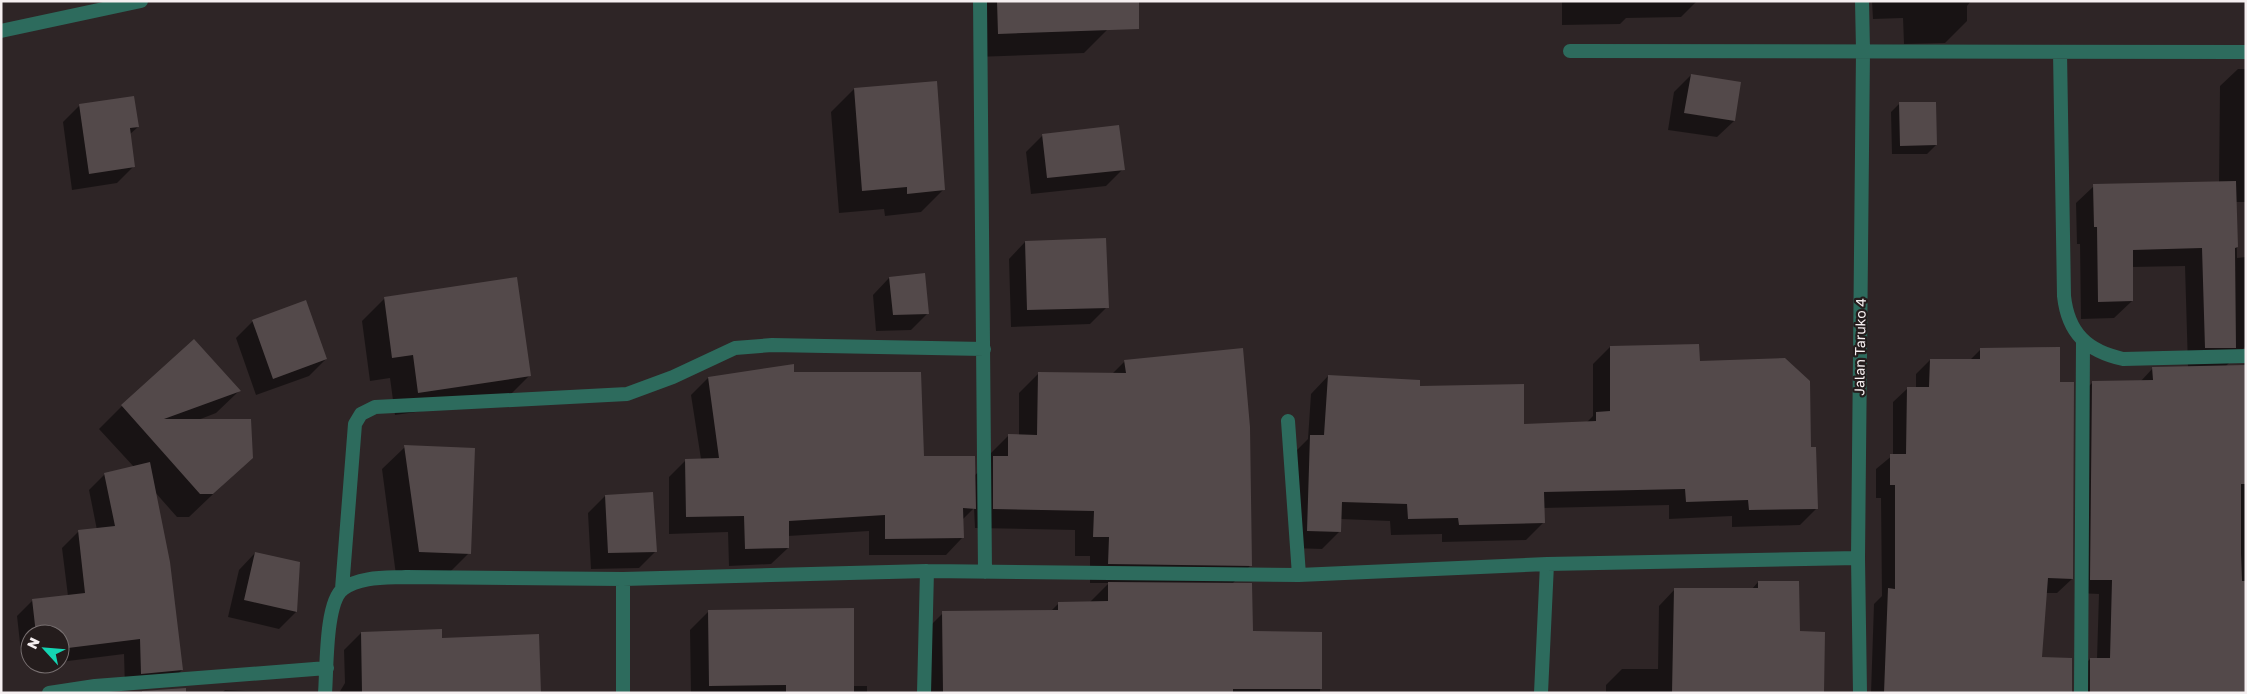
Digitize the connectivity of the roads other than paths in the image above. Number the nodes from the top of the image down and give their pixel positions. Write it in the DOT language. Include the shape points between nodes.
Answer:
graph roads {
  1 [pos="141,1"];
  2 [pos="980,1"];
  3 [pos="1862,1"];
  4 [pos="1,31"];
  5 [pos="1863,50"];
  6 [pos="1570,51"];
  7 [pos="2060,52"];
  8 [pos="2246,52"];
  9 [pos="2083,341"];
  10 [pos="984,349"];
  11 [pos="2246,356"];
  12 [pos="1288,421"];
  13 [pos="1858,558"];
  14 [pos="1547,564"];
  15 [pos="927,571"];
  16 [pos="985,572"];
  17 [pos="1299,575"];
  18 [pos="622,579"];
  19 [pos="342,589"];
  20 [pos="327,668"];
  21 [pos="49,693"];
  22 [pos="326,693"];
  23 [pos="624,693"];
  24 [pos="924,693"];
  25 [pos="1541,693"];
  26 [pos="1860,693"];
  27 [pos="2081,693"];
  1 -- 4 [label="street"];
  2 -- 10 [label="street"];
  3 -- 5 [label="street, Jalan Taruko 4"];
  5 -- 6 [label="street"];
  5 -- 7 [label="street"];
  5 -- 13 [label="street, Jalan Taruko 4"];
  7 -- 8 [label="street"];
  7 -- 9 [label="street" via="2064,296 2066,313"];
  9 -- 11 [label="street" via="2105,355 2123,359"];
  9 -- 27 [label="street"];
  10 -- 16 [label="street"];
  10 -- 19 [label="street" via="772,345 735,348 627,394 375,407 361,414 355,424"];
  12 -- 17 [label="street"];
  13 -- 14 [label="street"];
  13 -- 26 [label="street, Jalan Taruko 4"];
  14 -- 17 [label="street"];
  14 -- 25 [label="street"];
  15 -- 16 [label="street"];
  15 -- 18 [label="street"];
  15 -- 24 [label="street"];
  16 -- 17 [label="street"];
  18 -- 19 [label="street" via="406,577 374,579"];
  18 -- 23 [label="street"];
  19 -- 20 [label="street" via="332,606"];
  20 -- 21 [label="street" via="95,686"];
  20 -- 22 [label="street"];
}
